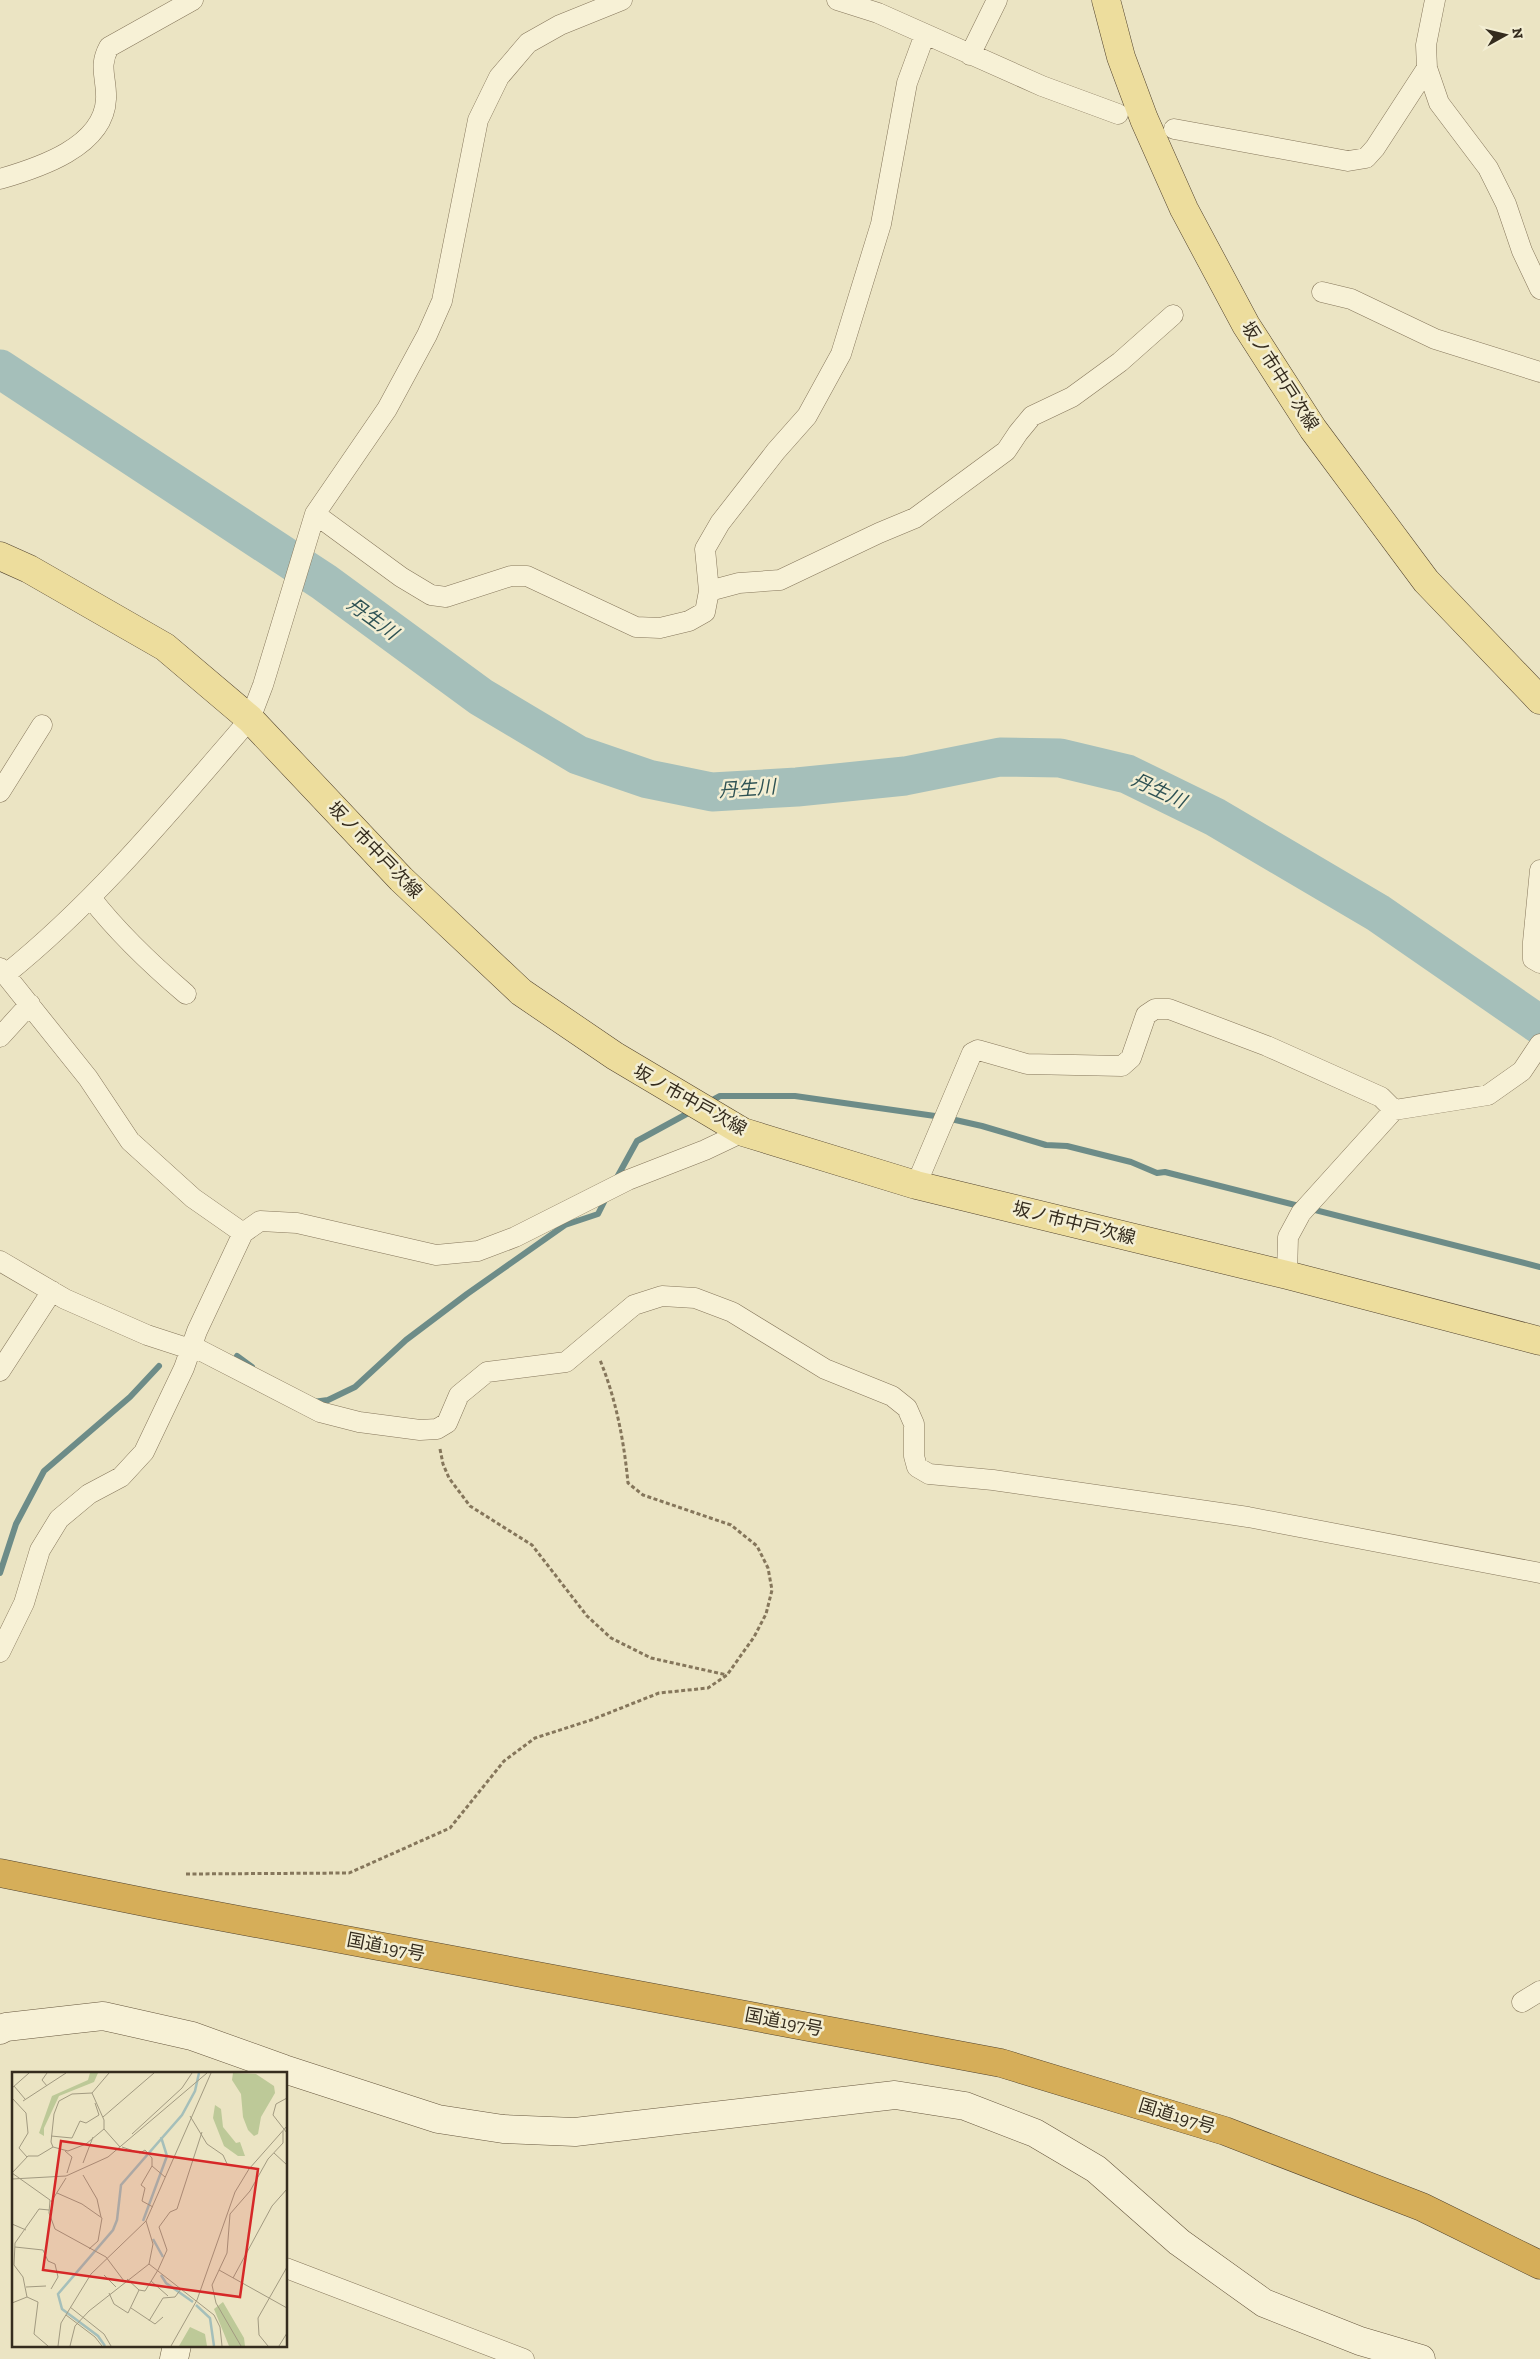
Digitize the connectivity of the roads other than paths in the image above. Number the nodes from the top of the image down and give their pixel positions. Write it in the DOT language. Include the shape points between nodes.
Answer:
graph roads {
  1 [pos="193,0"];
  2 [pos="622,0"];
  3 [pos="838,0"];
  4 [pos="997,0"];
  5 [pos="1106,0"];
  6 [pos="1435,0"];
  7 [pos="925,34"];
  8 [pos="970,55"];
  9 [pos="1427,68"];
  10 [pos="1118,114"];
  11 [pos="1174,129"];
  12 [pos="0,179"];
  13 [pos="1540,289"];
  14 [pos="1322,292"];
  15 [pos="1173,315"];
  16 [pos="1540,372"];
  17 [pos="314,518"];
  18 [pos="0,556"];
  19 [pos="709,591"];
  20 [pos="1540,700"];
  21 [pos="250,719"];
  22 [pos="42,725"];
  23 [pos="0,792"];
  24 [pos="1540,870"];
  25 [pos="92,898"];
  26 [pos="1540,963"];
  27 [pos="3,971"];
  28 [pos="186,994"];
  29 [pos="30,1004"];
  30 [pos="0,1037"];
  31 [pos="1540,1044"];
  32 [pos="1394,1110"];
  33 [pos="743,1132"];
  34 [pos="916,1185"];
  35 [pos="243,1234"];
  36 [pos="0,1261"];
  37 [pos="1287,1275"];
  38 [pos="52,1291"];
  39 [pos="1540,1340"];
  40 [pos="191,1347"];
  41 [pos="0,1371"];
  42 [pos="1540,1573"];
  43 [pos="1,1649"];
  44 [pos="0,1873"];
  45 [pos="1540,1991"];
  46 [pos="1522,2002"];
  47 [pos="0,2030"];
  48 [pos="283,2071"];
  49 [pos="288,2073"];
  50 [pos="1540,2265"];
  51 [pos="288,2269"];
  52 [pos="177,2346"];
  53 [pos="174,2359"];
  54 [pos="524,2359"];
  55 [pos="1421,2359"];
  1 -- 12 [label="street" via="109,47 102,64 105,112 92,132 70,152"];
  2 -- 17 [label="street" via="560,25 528,43 499,78 478,120 442,301 387,409"];
  3 -- 7 [label="street"];
  4 -- 8 [label="street"];
  5 -- 20 [label="main road, 坂ノ市中戸次線" via="1121,57 1144,119 1184,210 1246,325 1313,429 1426,581"];
  6 -- 9 [label="street" via="1426,45"];
  7 -- 8 [label="street"];
  7 -- 19 [label="street" via="908,83 881,224 841,354 807,416 720,523 705,549"];
  8 -- 10 [label="street"];
  9 -- 11 [label="street" via="1366,158 1348,161"];
  9 -- 13 [label="street" via="1440,103 1488,168"];
  14 -- 16 [label="street" via="1351,298 1435,339"];
  15 -- 19 [label="street" via="1112,368 1072,397 1032,416 1006,451 915,518 780,580 739,583"];
  17 -- 19 [label="street" via="431,595 446,597 511,576 527,576 636,627 660,628 689,621 705,612"];
  17 -- 21 [label="street"];
  18 -- 21 [label="main road, 坂ノ市中戸次線" via="29,569 165,647"];
  21 -- 25 [label="street"];
  21 -- 33 [label="main road, 坂ノ市中戸次線" via="401,879 521,992 615,1056"];
  22 -- 23 [label="street"];
  24 -- 26 [label="street" via="1533,942 1534,958"];
  25 -- 27 [label="street" via="44,944"];
  25 -- 28 [label="street" via="108,920 153,966"];
  27 -- 29 [label="street"];
  29 -- 30 [label="street"];
  29 -- 35 [label="street" via="88,1078 130,1141 193,1198"];
  31 -- 32 [label="street" via="1522,1071 1488,1095"];
  32 -- 34 [label="street" via="1381,1096 1267,1046 1169,1009 1155,1009 1146,1015 1131,1058 1122,1066 1027,1064 978,1050 972,1053"];
  32 -- 37 [label="street" via="1301,1213 1288,1237"];
  33 -- 34 [label="main road, 坂ノ市中戸次線"];
  33 -- 35 [label="street" via="625,1182 515,1237 478,1251 436,1256 297,1222 260,1221"];
  34 -- 37 [label="main road, 坂ノ市中戸次線"];
  35 -- 40 [label="street"];
  36 -- 38 [label="street"];
  37 -- 39 [label="main road, 坂ノ市中戸次線"];
  38 -- 40 [label="street" via="147,1335"];
  38 -- 41 [label="street"];
  40 -- 42 [label="street" via="320,1412 359,1422 420,1430 437,1429 447,1423 459,1396 487,1372 566,1362 634,1305 662,1296 695,1298 732,1312 825,1369 892,1396 907,1408 914,1424 917,1467 929,1474 993,1480 1248,1517"];
  40 -- 43 [label="street" via="144,1452 121,1477 90,1494 59,1519 40,1550 24,1603"];
  44 -- 50 [label="highway, 国道197号" via="1001,2063 1225,2131 1422,2207"];
  45 -- 46 [label="street"];
  47 -- 48 [label="street" via="103,2016 192,2036"];
  49 -- 55 [label="street" via="438,2119 503,2129 575,2132 895,2095 964,2106 1036,2133 1096,2169 1179,2242 1264,2303 1360,2341"];
  51 -- 54 [label="street"];
  52 -- 53 [label="street"];
}
